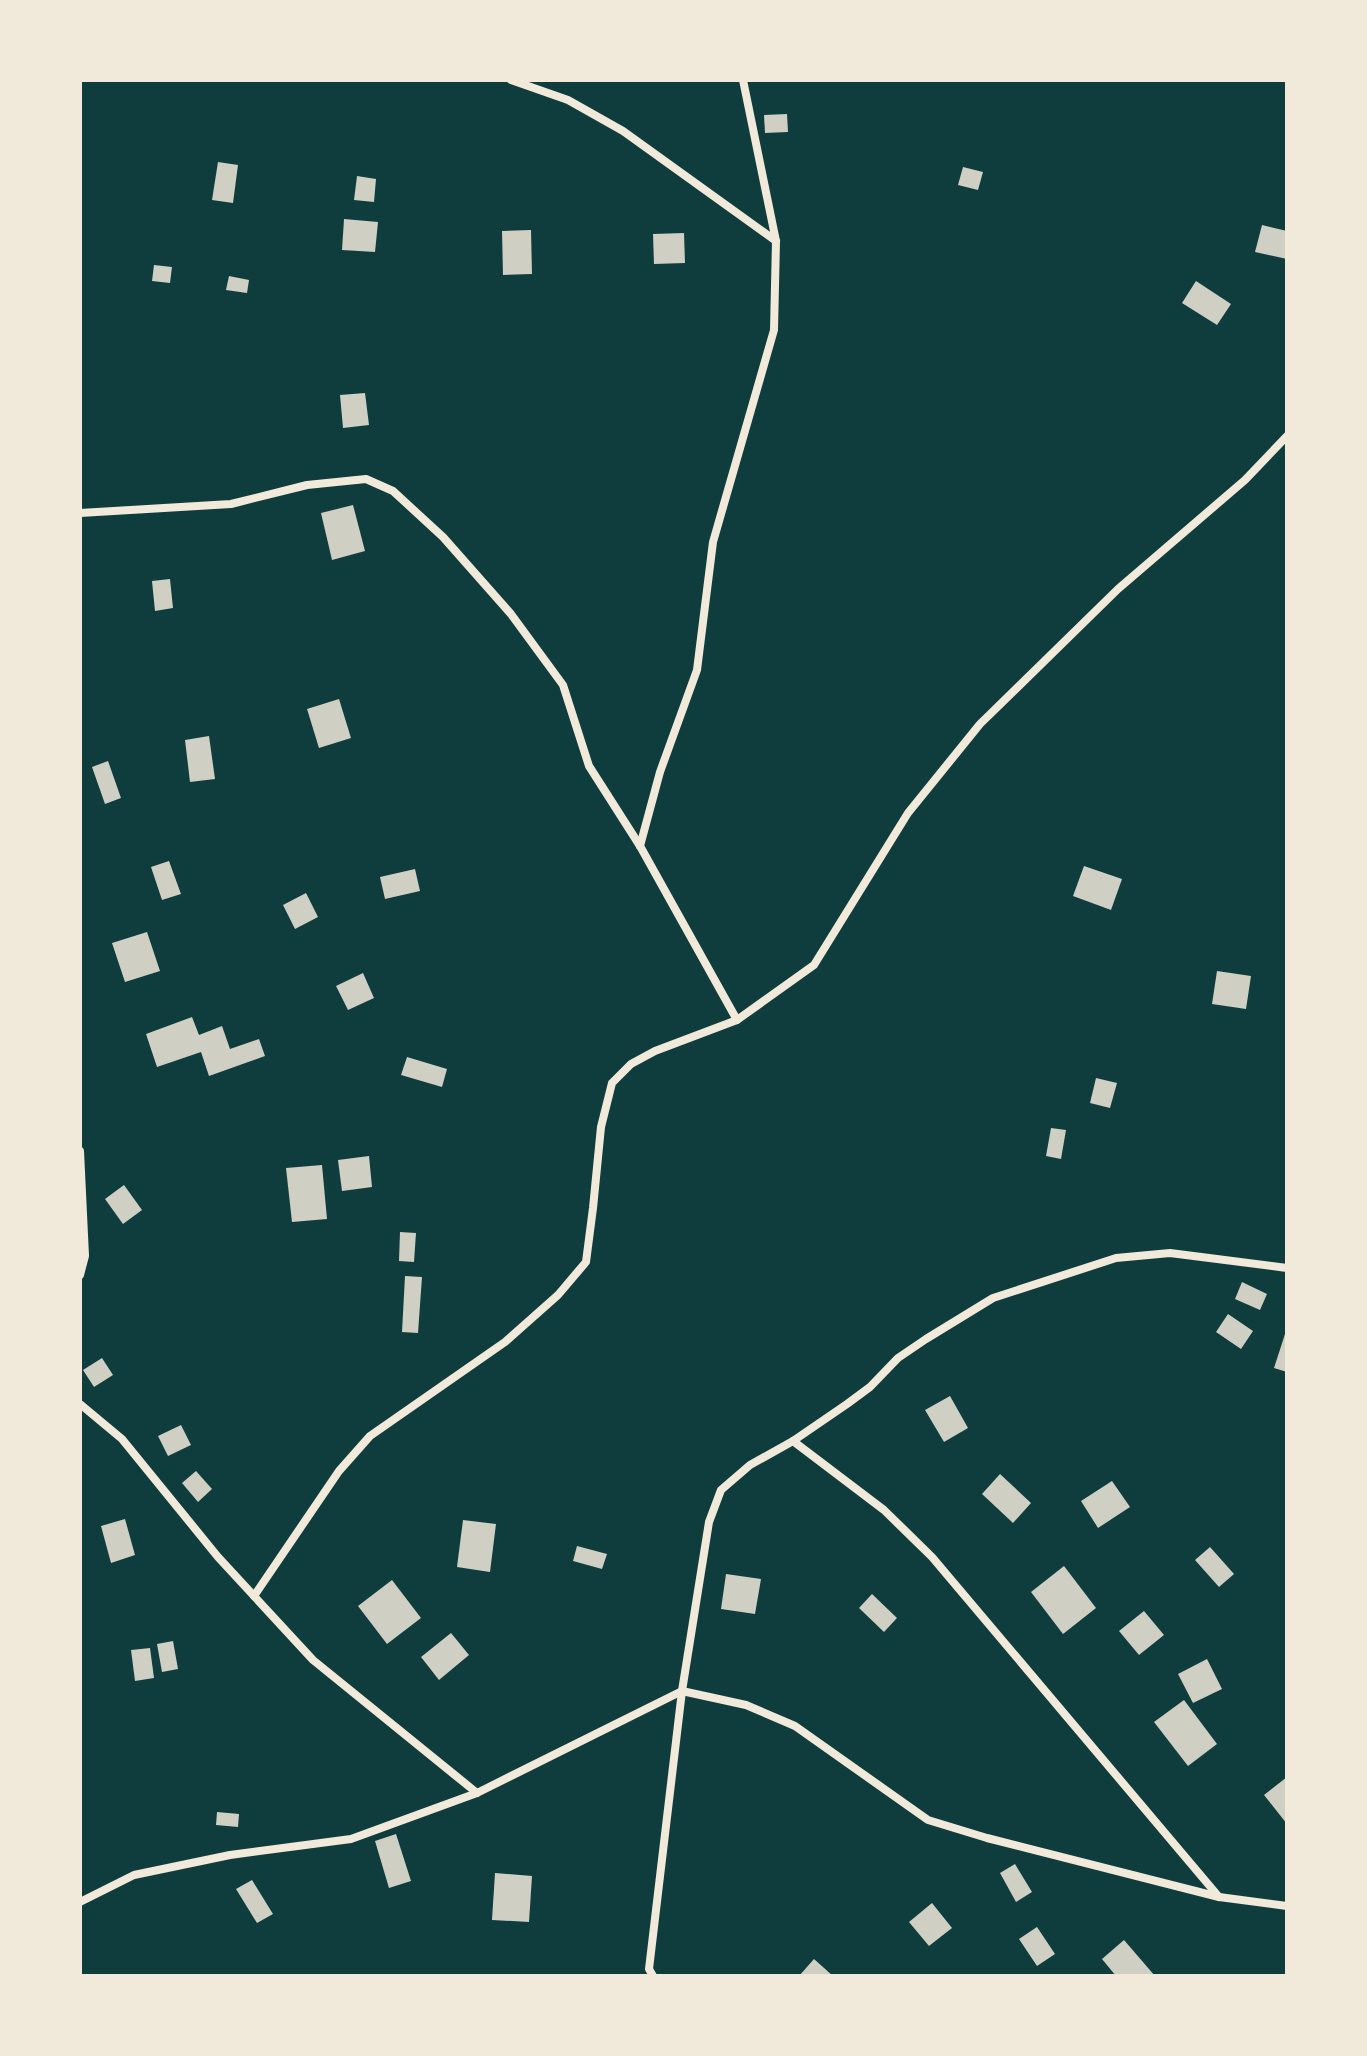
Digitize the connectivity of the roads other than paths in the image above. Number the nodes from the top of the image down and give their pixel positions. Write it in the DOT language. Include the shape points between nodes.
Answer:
graph roads {
  1 [pos="511,80"];
  2 [pos="743,80"];
  3 [pos="776,241"];
  4 [pos="1287,436"];
  5 [pos="80,513"];
  6 [pos="640,846"];
  7 [pos="737,1020"];
  8 [pos="80,1151"];
  9 [pos="1287,1268"];
  10 [pos="80,1275"];
  11 [pos="80,1404"];
  12 [pos="793,1441"];
  13 [pos="254,1596"];
  14 [pos="682,1691"];
  15 [pos="477,1793"];
  16 [pos="1219,1897"];
  17 [pos="80,1902"];
  18 [pos="1287,1906"];
  19 [pos="653,1976"];
  1 -- 3 [label="street" via="568,100 623,131"];
  2 -- 3 [label="street"];
  3 -- 6 [label="street" via="774,330 713,542 697,670"];
  4 -- 7 [label="street" via="1245,480 1118,589 980,724 908,813 814,965"];
  5 -- 6 [label="street" via="231,504 307,485 366,479 393,491 443,537 511,614 563,685 589,766"];
  6 -- 7 [label="street"];
  7 -- 13 [label="street" via="655,1051 612,1083 601,1127 586,1262 505,1342 370,1436 339,1471"];
  8 -- 10 [label="street" via="85,1256"];
  9 -- 12 [label="street" via="1170,1253 1116,1258 993,1298 898,1358 870,1387"];
  11 -- 13 [label="street" via="122,1439"];
  12 -- 14 [label="street" via="750,1465 721,1490 709,1522"];
  12 -- 16 [label="street" via="884,1510 932,1557"];
  13 -- 15 [label="street" via="313,1660"];
  14 -- 15 [label="street"];
  14 -- 16 [label="street" via="746,1705 795,1726 928,1820"];
  14 -- 19 [label="street" via="649,1969"];
  15 -- 17 [label="street" via="351,1839 230,1855 134,1875"];
  16 -- 18 [label="street"];
}
